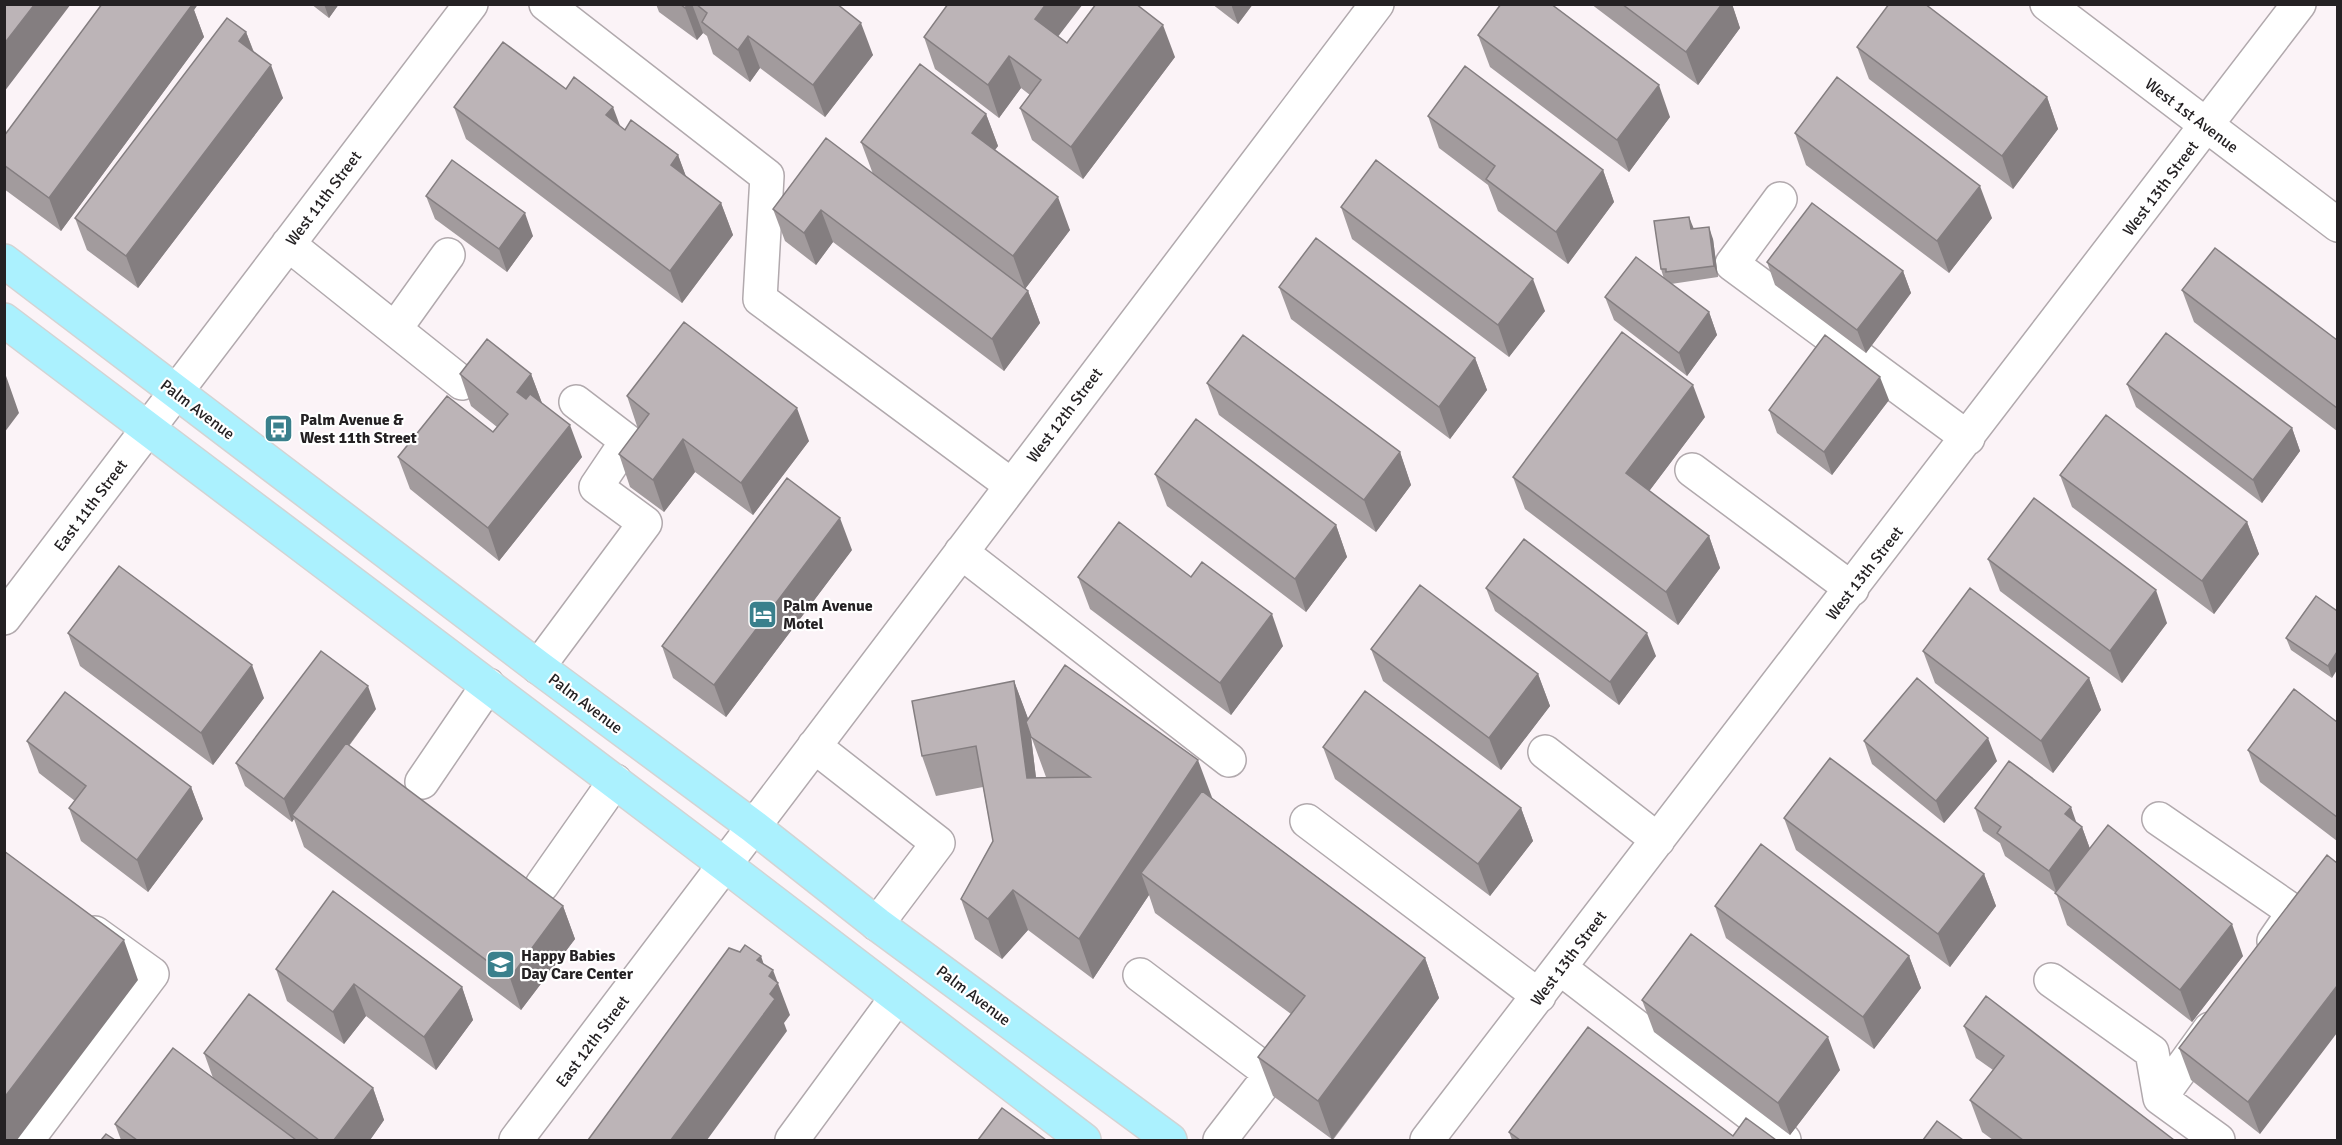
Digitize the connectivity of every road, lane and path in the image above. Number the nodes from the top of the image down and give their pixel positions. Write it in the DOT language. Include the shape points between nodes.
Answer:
graph roads {
  1 [pos="471,4"];
  2 [pos="546,4"];
  3 [pos="1377,4"];
  4 [pos="2047,4"];
  5 [pos="2299,4"];
  6 [pos="2207,126"];
  7 [pos="1780,199"];
  8 [pos="2337,225"];
  9 [pos="288,244"];
  10 [pos="448,255"];
  11 [pos="4,261"];
  12 [pos="4,320"];
  13 [pos="395,329"];
  14 [pos="462,383"];
  15 [pos="175,392"];
  16 [pos="576,402"];
  17 [pos="148,427"];
  18 [pos="1968,438"];
  19 [pos="1692,470"];
  20 [pos="1011,485"];
  21 [pos="961,552"];
  22 [pos="1852,589"];
  23 [pos="4,618"];
  24 [pos="538,667"];
  25 [pos="488,685"];
  26 [pos="814,746"];
  27 [pos="1545,752"];
  28 [pos="1229,760"];
  29 [pos="615,781"];
  30 [pos="422,782"];
  31 [pos="2159,819"];
  32 [pos="1307,821"];
  33 [pos="754,827"];
  34 [pos="1658,840"];
  35 [pos="725,865"];
  36 [pos="542,885"];
  37 [pos="69,913"];
  38 [pos="877,924"];
  39 [pos="1560,968"];
  40 [pos="2254,968"];
  41 [pos="1140,975"];
  42 [pos="2051,980"];
  43 [pos="1539,996"];
  44 [pos="897,997"];
  45 [pos="2227,1005"];
  46 [pos="2160,1098"];
  47 [pos="27,1140"];
  48 [pos="516,1140"];
  49 [pos="792,1140"];
  50 [pos="1084,1140"];
  51 [pos="1170,1140"];
  52 [pos="1220,1140"];
  53 [pos="1427,1140"];
  54 [pos="1784,1140"];
  55 [pos="2218,1140"];
  1 -- 9 [label="street, West 11th Street"];
  2 -- 20 [label="street" via="767,176 760,299"];
  3 -- 20 [label="street, West 12th Street"];
  4 -- 6 [label="street, West 1st Avenue"];
  5 -- 6 [label="street, West 13th Street"];
  6 -- 8 [label="street, West 1st Avenue"];
  6 -- 18 [label="street, West 13th Street"];
  7 -- 18 [label="street" via="1732,264"];
  9 -- 13 [label="street"];
  9 -- 15 [label="street, West 11th Street"];
  10 -- 13 [label="street"];
  11 -- 15 [label="main road, Palm Avenue"];
  12 -- 17 [label="main road"];
  13 -- 14 [label="street"];
  15 -- 17 [label="street, East 11th Street"];
  15 -- 24 [label="main road, Palm Avenue"];
  16 -- 24 [label="street" via="627,441 596,487 645,523"];
  17 -- 23 [label="street, East 11th Street"];
  17 -- 25 [label="main road"];
  18 -- 22 [label="street, West 13th Street"];
  19 -- 22 [label="street"];
  20 -- 21 [label="street, West 12th Street"];
  21 -- 26 [label="street, West 12th Street"];
  21 -- 28 [label="street"];
  22 -- 34 [label="street, West 13th Street"];
  24 -- 33 [label="main road, Palm Avenue"];
  25 -- 29 [label="main road"];
  25 -- 30 [label="street"];
  26 -- 33 [label="street, West 12th Street"];
  26 -- 38 [label="street" via="938,843"];
  27 -- 34 [label="street"];
  29 -- 35 [label="main road"];
  29 -- 36 [label="street"];
  31 -- 40 [label="street" via="2294,912"];
  32 -- 43 [label="street"];
  33 -- 35 [label="street, East 12th Street"];
  33 -- 38 [label="main road, Palm Avenue"];
  34 -- 39 [label="street, West 13th Street"];
  35 -- 44 [label="main road"];
  35 -- 48 [label="street, East 12th Street"];
  37 -- 47 [label="street" via="152,974"];
  38 -- 51 [label="main road, Palm Avenue"];
  39 -- 43 [label="street, West 13th Street"];
  39 -- 54 [label="street"];
  41 -- 52 [label="street" via="1271,1074"];
  42 -- 46 [label="street" via="2152,1052"];
  43 -- 53 [label="street, West 13th Street"];
  44 -- 49 [label="street"];
  44 -- 50 [label="main road"];
  45 -- 46 [label="street"];
  46 -- 55 [label="street"];
}
